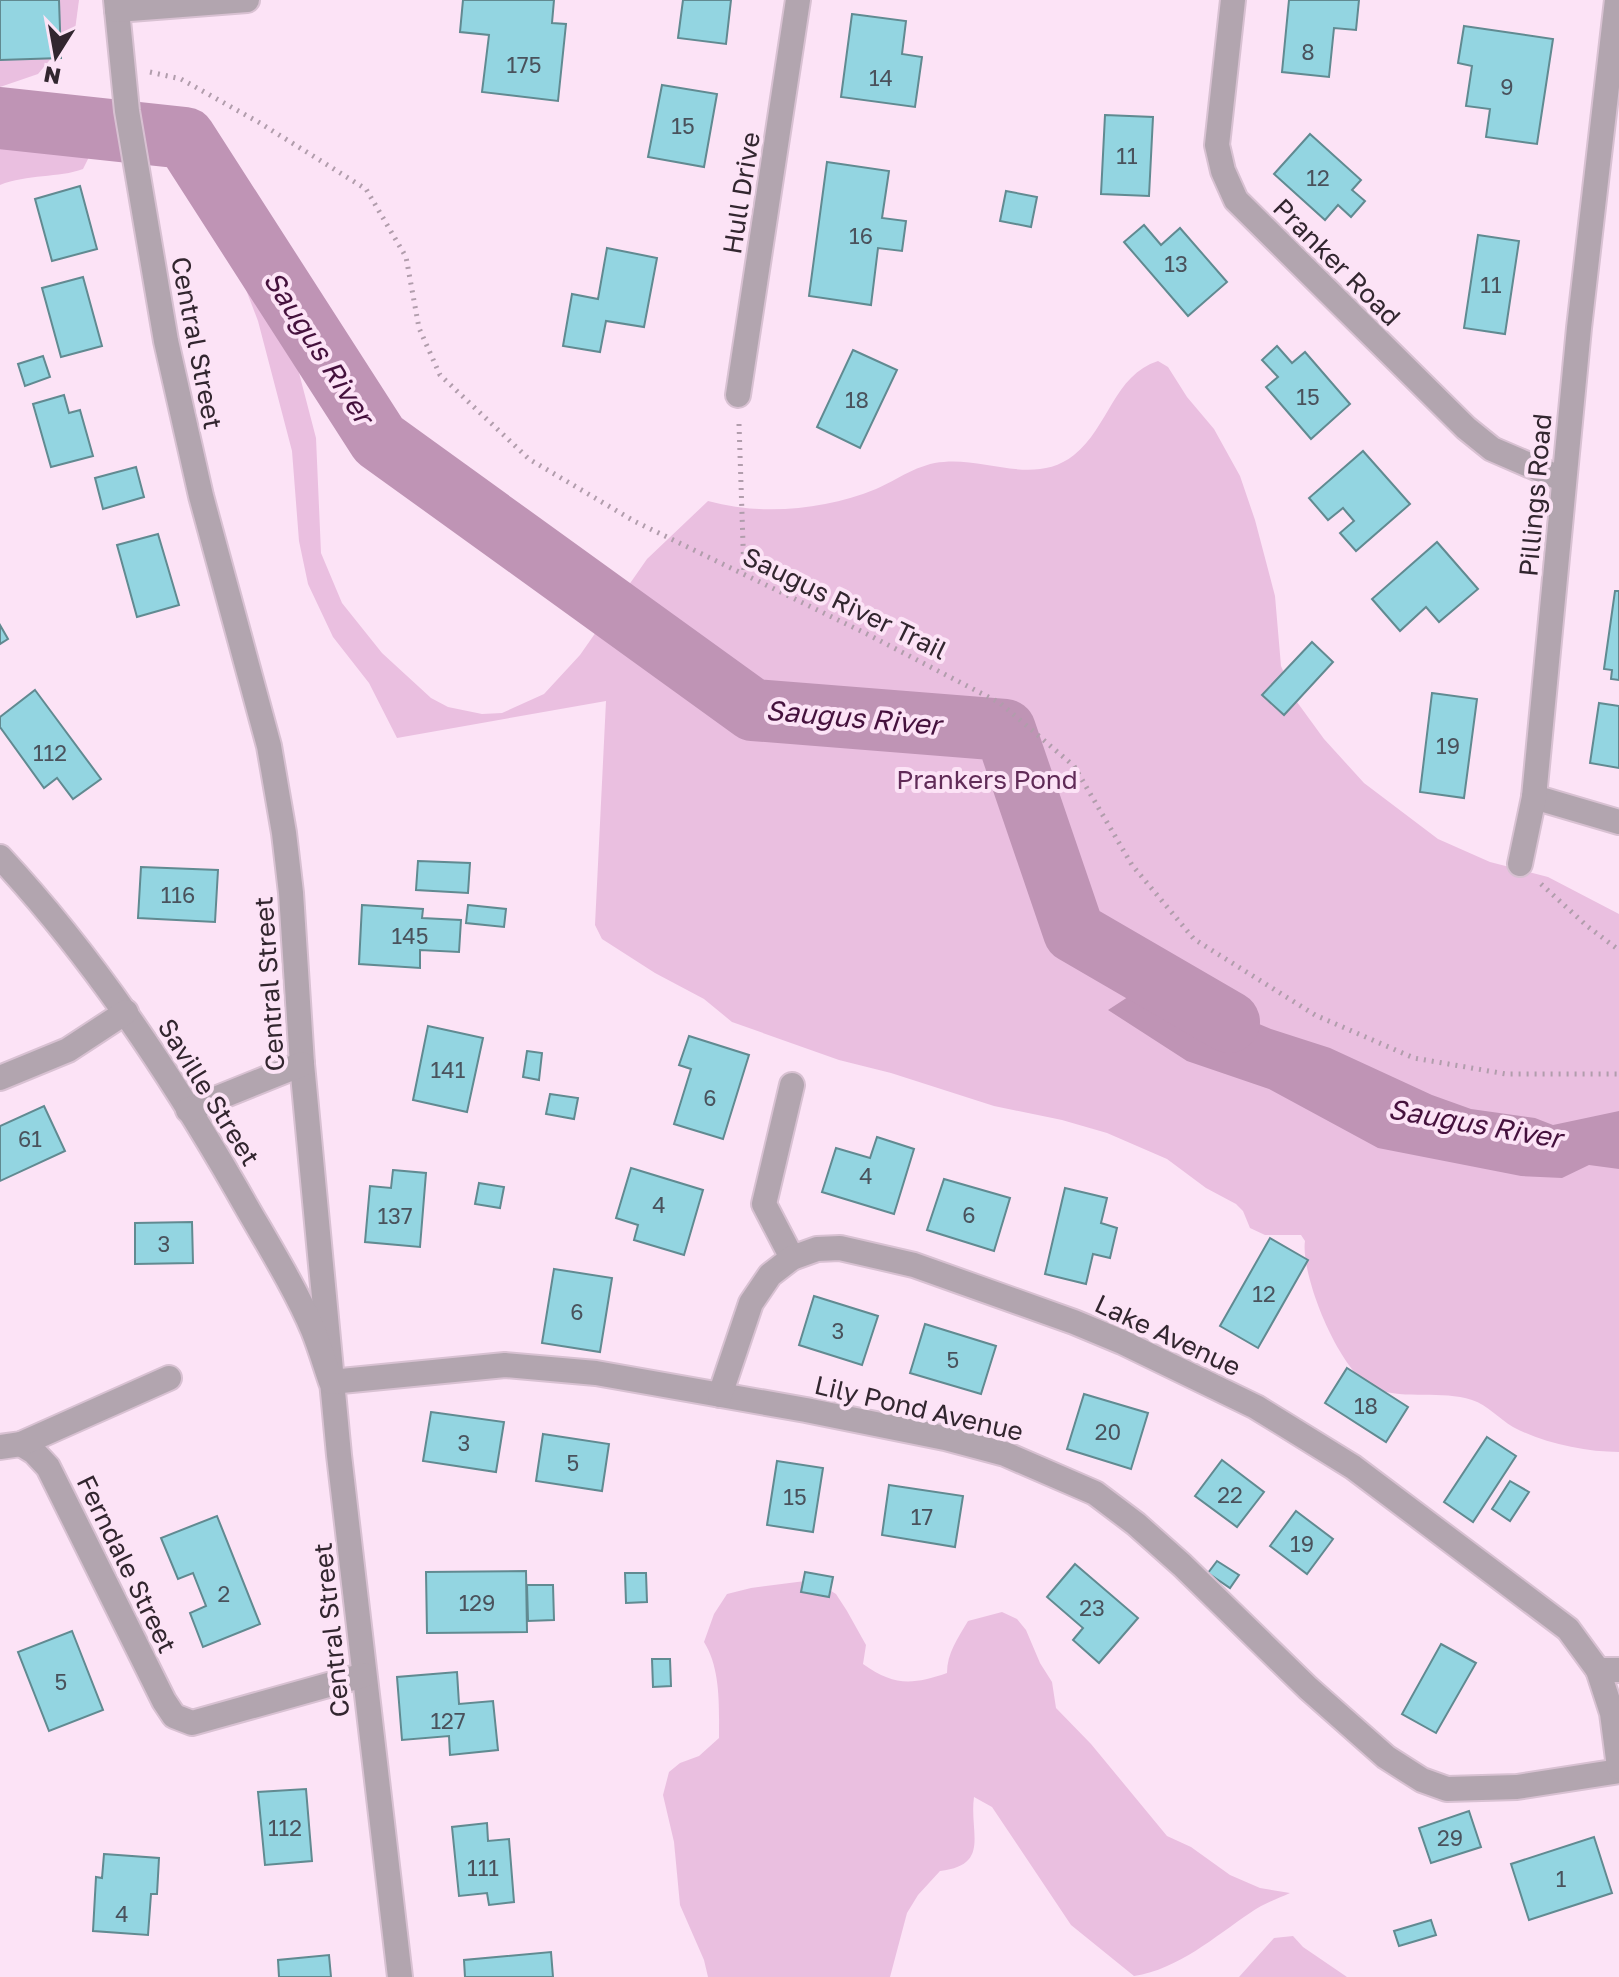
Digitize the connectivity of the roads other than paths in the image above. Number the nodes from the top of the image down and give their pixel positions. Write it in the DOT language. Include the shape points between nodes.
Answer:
graph roads {
  1 [pos="247,0"];
  2 [pos="798,0"];
  3 [pos="1233,0"];
  4 [pos="1617,0"];
  5 [pos="116,5"];
  6 [pos="738,395"];
  7 [pos="1564,480"];
  8 [pos="1534,797"];
  9 [pos="1619,822"];
  10 [pos="0,857"];
  11 [pos="1520,864"];
  12 [pos="126,1012"];
  13 [pos="302,1064"];
  14 [pos="0,1078"];
  15 [pos="792,1085"];
  16 [pos="188,1110"];
  17 [pos="792,1258"];
  18 [pos="169,1378"];
  19 [pos="331,1382"];
  20 [pos="720,1395"];
  21 [pos="10,1446"];
  22 [pos="1608,1670"];
  23 [pos="364,1675"];
  24 [pos="1619,1769"];
  25 [pos="400,1977"];
  1 -- 5 [label="street"];
  2 -- 6 [label="street, Hull Drive"];
  3 -- 7 [label="street, Pranker Road" via="1217,145 1236,200 1466,428 1492,449"];
  4 -- 7 [label="street, Pillings Road"];
  5 -- 13 [label="street, Central Street" via="127,111 182,418 269,746 291,893"];
  7 -- 8 [label="street, Pillings Road"];
  8 -- 9 [label="street"];
  8 -- 11 [label="street, Pillings Road"];
  10 -- 12 [label="street, Saville Street"];
  12 -- 14 [label="street" via="68,1050"];
  12 -- 16 [label="street, Saville Street"];
  13 -- 16 [label="street"];
  13 -- 19 [label="street, Central Street"];
  15 -- 17 [label="street" via="764,1204"];
  16 -- 19 [label="street, Saville Street" via="312,1328"];
  17 -- 20 [label="street, Lake Avenue" via="770,1275 751,1303"];
  17 -- 22 [label="street, Lake Avenue" via="840,1248 914,1265 1086,1327 1256,1407 1353,1467 1568,1629"];
  18 -- 21 [label="street"];
  19 -- 20 [label="street, Lily Pond Avenue" via="505,1365 596,1373"];
  19 -- 23 [label="street, Central Street"];
  20 -- 24 [label="street, Lily Pond Avenue" via="960,1442 1005,1454 1095,1493 1182,1565 1386,1757 1422,1780 1447,1789 1517,1787"];
  21 -- 23 [label="street, Ferndale Street" via="34,1452 48,1467 174,1716 192,1723"];
  22 -- 24 [label="street, Lake Avenue"];
  23 -- 25 [label="street, Central Street"];
}
